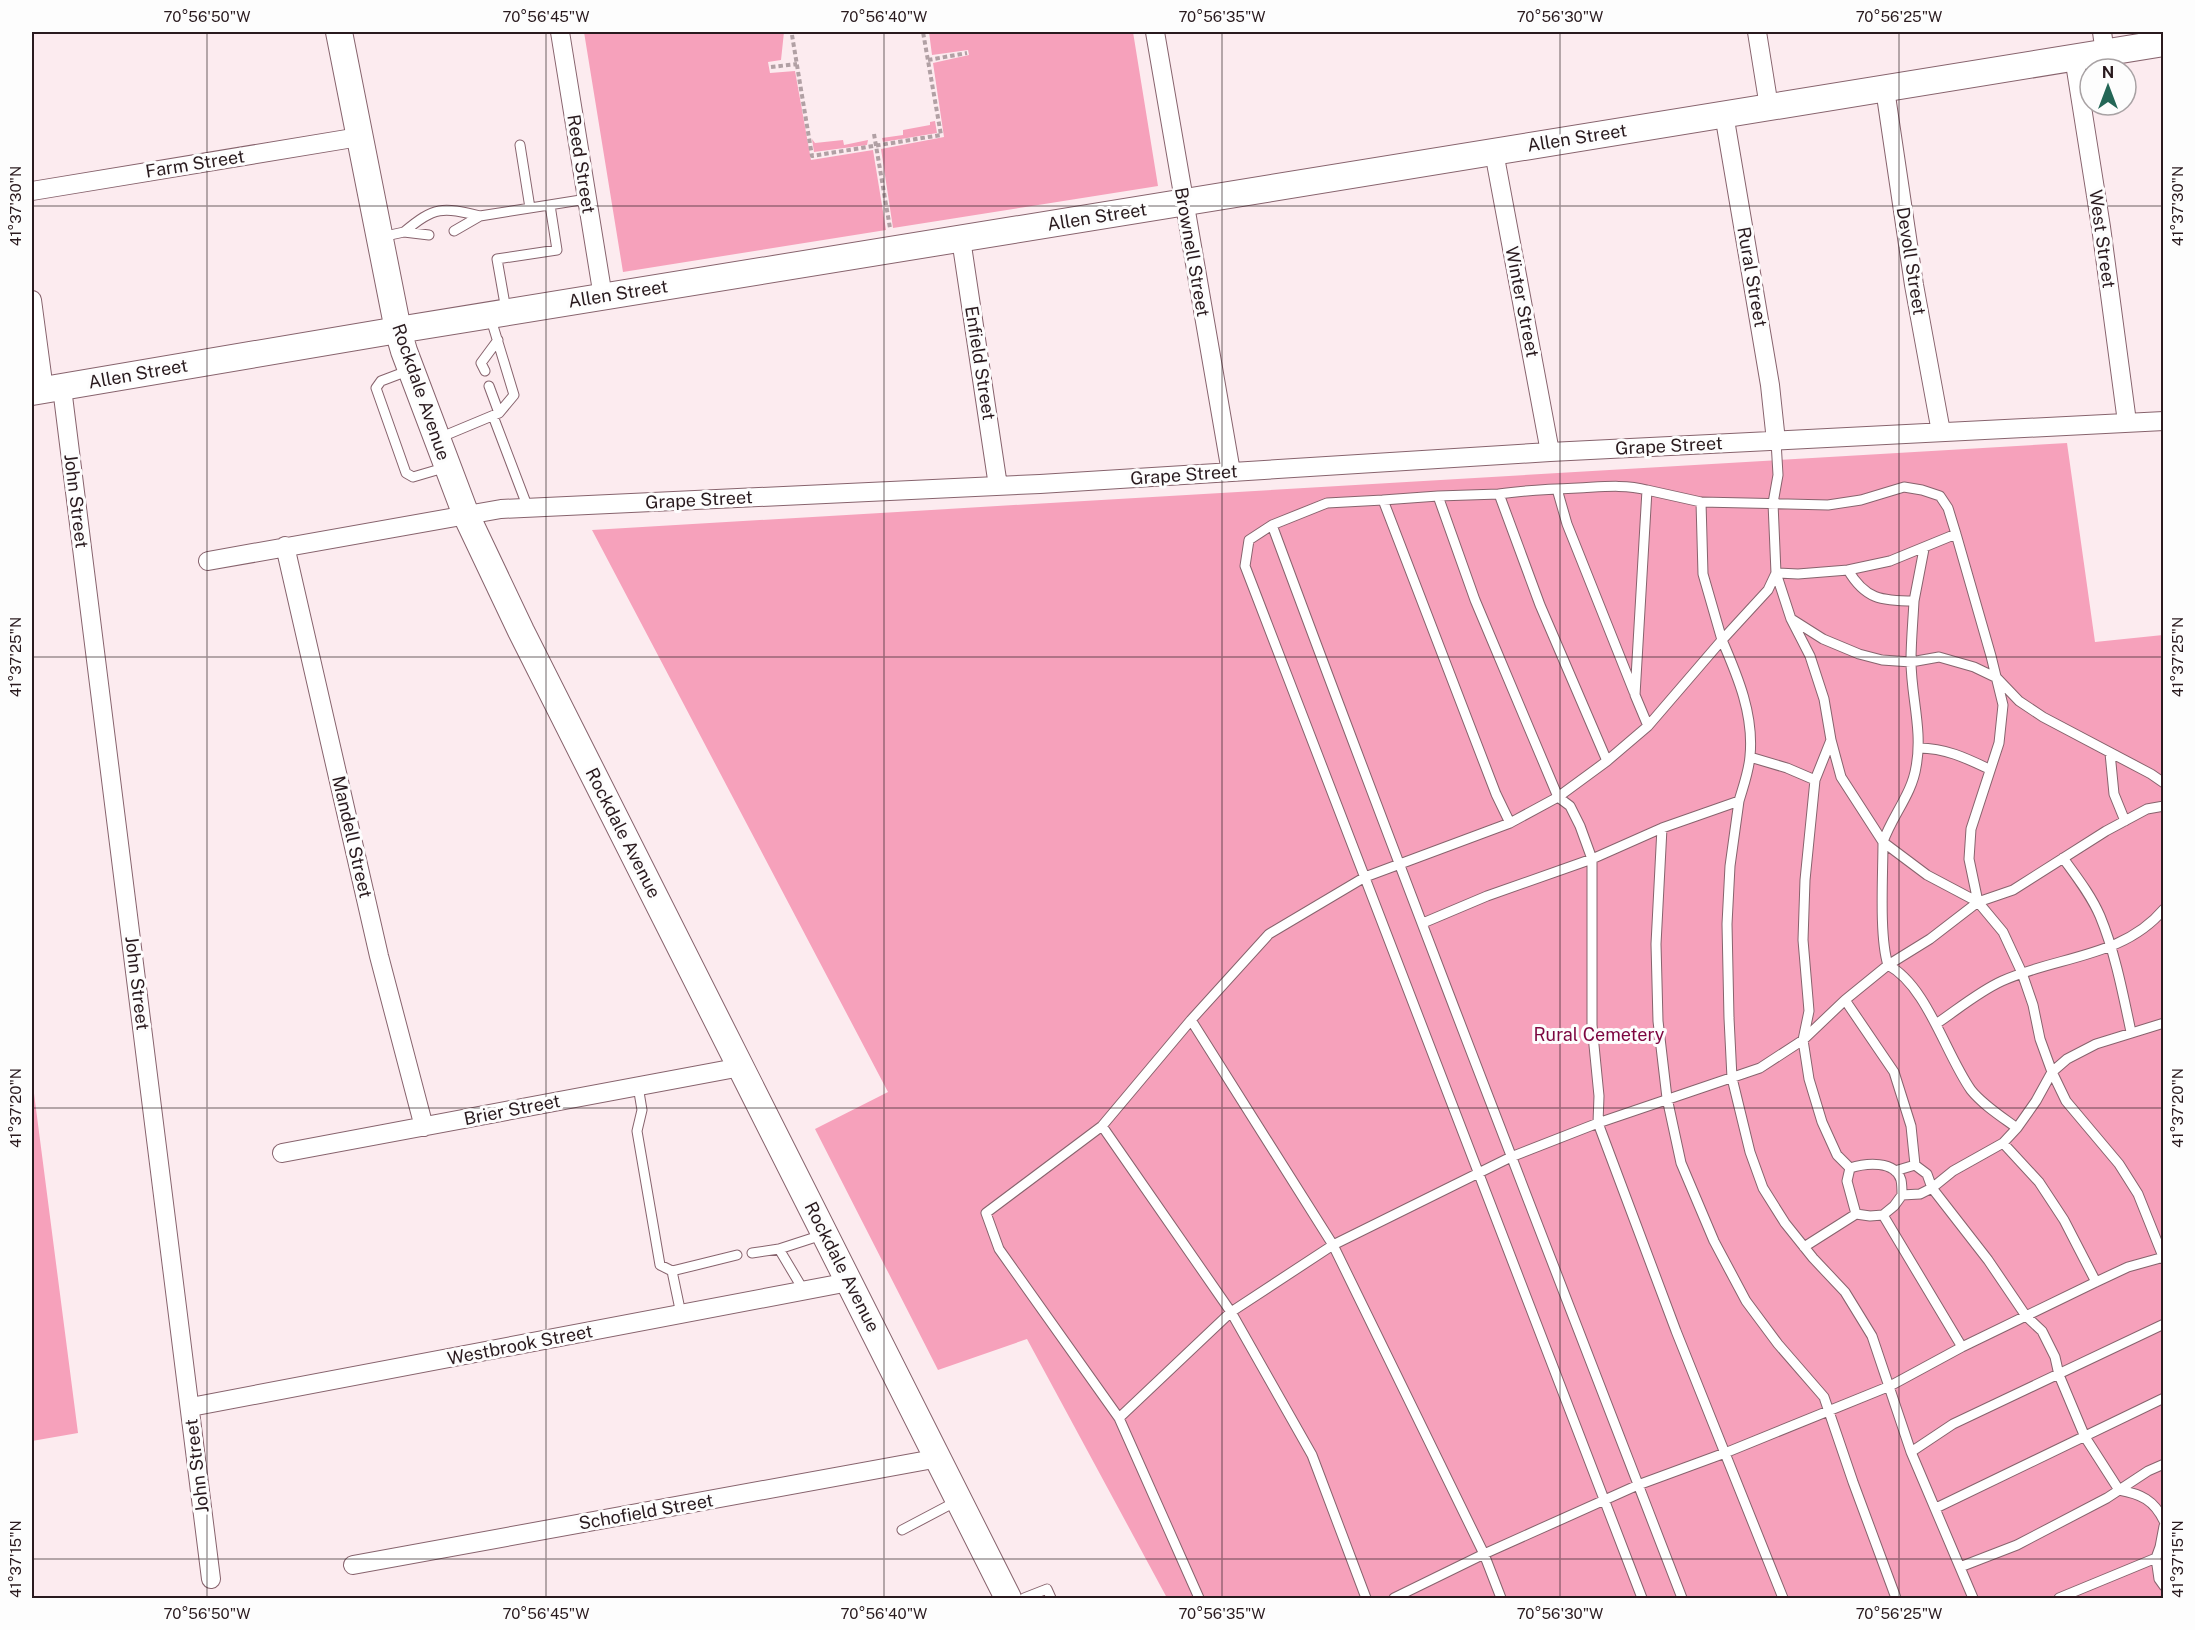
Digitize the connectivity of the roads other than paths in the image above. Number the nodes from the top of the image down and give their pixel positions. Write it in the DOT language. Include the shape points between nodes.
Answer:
graph roads {
  1 [pos="339,32"];
  2 [pos="560,32"];
  3 [pos="1155,32"];
  4 [pos="1756,32"];
  5 [pos="2103,42"];
  6 [pos="2163,43"];
  7 [pos="2074,57"];
  8 [pos="1885,88"];
  9 [pos="1769,107"];
  10 [pos="1724,114"];
  11 [pos="359,137"];
  12 [pos="520,145"];
  13 [pos="1494,152"];
  14 [pos="32,191"];
  15 [pos="587,199"];
  16 [pos="1183,203"];
  17 [pos="550,205"];
  18 [pos="530,208"];
  19 [pos="480,216"];
  20 [pos="454,231"];
  21 [pos="392,234"];
  22 [pos="429,235"];
  23 [pos="961,239"];
  24 [pos="603,297"];
  25 [pos="32,300"];
  26 [pos="498,314"];
  27 [pos="398,330"];
  28 [pos="498,340"];
  29 [pos="410,370"];
  30 [pos="484,371"];
  31 [pos="489,386"];
  32 [pos="46,390"];
  33 [pos="496,414"];
  34 [pos="2163,420"];
  35 [pos="2127,422"];
  36 [pos="1941,432"];
  37 [pos="436,439"];
  38 [pos="1776,441"];
  39 [pos="1550,452"];
  40 [pos="447,467"];
  41 [pos="1231,472"];
  42 [pos="998,486"];
  43 [pos="1557,489"];
  44 [pos="1647,490"];
  45 [pos="1499,494"];
  46 [pos="1438,496"];
  47 [pos="1383,500"];
  48 [pos="1701,502"];
  49 [pos="1773,503"];
  50 [pos="528,508"];
  51 [pos="466,515"];
  52 [pos="1272,525"];
  53 [pos="1956,534"];
  54 [pos="285,546"];
  55 [pos="1924,549"];
  56 [pos="208,561"];
  57 [pos="1848,570"];
  58 [pos="1776,573"];
  59 [pos="1914,601"];
  60 [pos="1791,619"];
  61 [pos="1722,640"];
  62 [pos="1911,662"];
  63 [pos="1996,678"];
  64 [pos="1635,694"];
  65 [pos="1648,726"];
  66 [pos="1831,740"];
  67 [pos="1919,748"];
  68 [pos="2110,753"];
  69 [pos="1750,757"];
  70 [pos="1607,761"];
  71 [pos="1989,769"];
  72 [pos="1815,780"];
  73 [pos="2163,783"];
  74 [pos="1558,797"];
  75 [pos="1739,801"];
  76 [pos="2163,806"];
  77 [pos="2125,821"];
  78 [pos="1510,823"];
  79 [pos="1662,828"];
  80 [pos="1883,842"];
  81 [pos="2063,858"];
  82 [pos="1592,859"];
  83 [pos="1398,865"];
  84 [pos="1365,877"];
  85 [pos="1978,902"];
  86 [pos="2163,909"];
  87 [pos="1423,923"];
  88 [pos="2110,947"];
  89 [pos="1888,965"];
  90 [pos="2022,973"];
  91 [pos="1845,1000"];
  92 [pos="1191,1020"];
  93 [pos="1936,1024"];
  94 [pos="2162,1024"];
  95 [pos="2131,1032"];
  96 [pos="1803,1040"];
  97 [pos="741,1067"];
  98 [pos="2052,1072"];
  99 [pos="1732,1078"];
  100 [pos="638,1086"];
  101 [pos="1668,1098"];
  102 [pos="1598,1123"];
  103 [pos="1102,1126"];
  104 [pos="424,1127"];
  105 [pos="2017,1128"];
  106 [pos="2003,1143"];
  107 [pos="282,1153"];
  108 [pos="1511,1157"];
  109 [pos="1915,1165"];
  110 [pos="1850,1167"];
  111 [pos="1895,1171"];
  112 [pos="1479,1172"];
  113 [pos="1932,1188"];
  114 [pos="1902,1195"];
  115 [pos="1856,1214"];
  116 [pos="1883,1215"];
  117 [pos="825,1234"];
  118 [pos="1333,1245"];
  119 [pos="1804,1247"];
  120 [pos="779,1249"];
  121 [pos="752,1253"];
  122 [pos="737,1255"];
  123 [pos="2163,1258"];
  124 [pos="672,1271"];
  125 [pos="849,1282"];
  126 [pos="2096,1282"];
  127 [pos="804,1291"];
  128 [pos="1231,1312"];
  129 [pos="681,1314"];
  130 [pos="2025,1317"];
  131 [pos="2163,1324"];
  132 [pos="1962,1347"];
  133 [pos="2059,1375"];
  134 [pos="1890,1386"];
  135 [pos="2163,1398"];
  136 [pos="190,1407"];
  137 [pos="1828,1411"];
  138 [pos="1119,1418"];
  139 [pos="2085,1437"];
  140 [pos="1911,1452"];
  141 [pos="1725,1454"];
  142 [pos="939,1458"];
  143 [pos="2163,1464"];
  144 [pos="1638,1485"];
  145 [pos="2119,1490"];
  146 [pos="959,1500"];
  147 [pos="1604,1501"];
  148 [pos="1936,1508"];
  149 [pos="2163,1521"];
  150 [pos="2163,1526"];
  151 [pos="902,1530"];
  152 [pos="1484,1554"];
  153 [pos="2156,1558"];
  154 [pos="353,1565"];
  155 [pos="1960,1567"];
  156 [pos="211,1579"];
  157 [pos="2163,1586"];
  158 [pos="1008,1599"];
  159 [pos="1024,1599"];
  160 [pos="1052,1599"];
  161 [pos="1199,1599"];
  162 [pos="1366,1599"];
  163 [pos="1394,1599"];
  164 [pos="1501,1599"];
  165 [pos="1642,1599"];
  166 [pos="1682,1599"];
  167 [pos="1783,1599"];
  168 [pos="1896,1599"];
  169 [pos="1973,1599"];
  170 [pos="2058,1599"];
  1 -- 11 [label="street, Rockdale Avenue"];
  2 -- 15 [label="street, Reed Street"];
  3 -- 16 [label="street, Brownell Street"];
  4 -- 9 [label="street"];
  5 -- 6 [label="street, Allen Street"];
  5 -- 7 [label="street, Allen Street"];
  7 -- 8 [label="street, Allen Street"];
  7 -- 35 [label="street, West Street"];
  8 -- 9 [label="street, Allen Street"];
  8 -- 36 [label="street, Devoll Street" via="1914,285"];
  9 -- 10 [label="street, Allen Street"];
  10 -- 13 [label="street, Allen Street"];
  10 -- 38 [label="street, Rural Street"];
  11 -- 14 [label="street, Farm Street"];
  11 -- 21 [label="street, Rockdale Avenue"];
  12 -- 18 [label="lane"];
  13 -- 16 [label="street, Allen Street"];
  13 -- 39 [label="street, Winter Street"];
  15 -- 17 [label="lane"];
  15 -- 24 [label="street, Reed Street"];
  16 -- 23 [label="street, Allen Street"];
  16 -- 41 [label="street, Brownell Street"];
  17 -- 18 [label="lane"];
  17 -- 26 [label="lane" via="557,250 497,259"];
  18 -- 19 [label="lane"];
  19 -- 20 [label="lane"];
  19 -- 21 [label="lane" via="450,209 425,214"];
  21 -- 22 [label="lane"];
  21 -- 27 [label="street, Rockdale Avenue"];
  23 -- 24 [label="street, Allen Street"];
  23 -- 42 [label="street, Enfield Street"];
  24 -- 26 [label="street, Allen Street"];
  25 -- 32 [label="street, John Street"];
  26 -- 27 [label="street, Allen Street"];
  26 -- 28 [label="lane"];
  27 -- 29 [label="street, Rockdale Avenue"];
  27 -- 32 [label="street, Allen Street"];
  28 -- 30 [label="lane" via="481,363"];
  28 -- 33 [label="lane" via="514,395"];
  29 -- 37 [label="street, Rockdale Avenue"];
  29 -- 40 [label="lane" via="381,381 376,387 406,473 413,477"];
  31 -- 33 [label="lane"];
  32 -- 136 [label="street, John Street"];
  33 -- 37 [label="lane"];
  33 -- 50 [label="lane"];
  34 -- 35 [label="street, Grape Street"];
  35 -- 36 [label="street, Grape Street"];
  36 -- 38 [label="street, Grape Street"];
  37 -- 40 [label="street, Rockdale Avenue"];
  38 -- 39 [label="street, Grape Street"];
  38 -- 49 [label="lane" via="1778,475"];
  39 -- 41 [label="street, Grape Street"];
  40 -- 51 [label="street, Rockdale Avenue"];
  41 -- 42 [label="street, Grape Street"];
  42 -- 50 [label="street, Grape Street"];
  43 -- 44 [label="lane" via="1632,486"];
  43 -- 45 [label="lane"];
  43 -- 64 [label="lane" via="1567,524"];
  44 -- 48 [label="lane"];
  44 -- 64 [label="lane"];
  45 -- 46 [label="lane"];
  45 -- 70 [label="lane" via="1545,616"];
  46 -- 47 [label="lane"];
  46 -- 74 [label="lane" via="1475,600"];
  47 -- 52 [label="lane" via="1327,503"];
  47 -- 78 [label="lane"];
  48 -- 49 [label="lane"];
  48 -- 61 [label="lane" via="1703,574"];
  49 -- 53 [label="lane" via="1828,505 1904,488 1923,490 1940,496"];
  49 -- 58 [label="lane"];
  50 -- 51 [label="street, Grape Street"];
  51 -- 54 [label="street, Grape Street"];
  51 -- 97 [label="street, Rockdale Avenue"];
  52 -- 83 [label="lane"];
  52 -- 84 [label="lane" via="1249,540 1245,566"];
  53 -- 55 [label="lane"];
  53 -- 63 [label="lane"];
  54 -- 56 [label="street, Grape Street"];
  54 -- 104 [label="street, Mandell Street" via="379,956"];
  55 -- 57 [label="lane"];
  55 -- 59 [label="lane"];
  57 -- 58 [label="lane"];
  57 -- 59 [label="lane" via="1869,595"];
  58 -- 60 [label="lane"];
  58 -- 61 [label="lane" via="1768,590"];
  59 -- 62 [label="lane"];
  60 -- 62 [label="lane" via="1823,639 1859,654"];
  60 -- 66 [label="lane" via="1810,656 1824,699"];
  61 -- 65 [label="lane"];
  61 -- 69 [label="lane" via="1744,696 1750,724"];
  62 -- 63 [label="lane" via="1939,657"];
  62 -- 67 [label="lane"];
  63 -- 68 [label="lane" via="2019,701 2043,717"];
  63 -- 71 [label="lane" via="2003,705 1999,743"];
  64 -- 65 [label="lane"];
  65 -- 70 [label="lane"];
  66 -- 72 [label="lane"];
  66 -- 80 [label="lane" via="1841,777"];
  67 -- 71 [label="lane" via="1956,754"];
  67 -- 80 [label="lane" via="1912,784"];
  68 -- 73 [label="lane"];
  68 -- 77 [label="lane" via="2114,794"];
  69 -- 72 [label="lane"];
  69 -- 75 [label="lane"];
  70 -- 74 [label="lane"];
  71 -- 85 [label="lane" via="1971,829 1969,860"];
  72 -- 96 [label="lane" via="1805,880 1803,940 1809,1011"];
  74 -- 78 [label="lane"];
  74 -- 82 [label="lane" via="1570,806"];
  75 -- 79 [label="lane"];
  75 -- 99 [label="lane" via="1727,924"];
  76 -- 77 [label="lane"];
  77 -- 81 [label="lane"];
  78 -- 83 [label="lane"];
  79 -- 82 [label="lane"];
  79 -- 101 [label="lane" via="1656,944 1658,1021"];
  80 -- 85 [label="lane" via="1927,875"];
  80 -- 89 [label="lane"];
  81 -- 85 [label="lane" via="2013,890"];
  81 -- 88 [label="lane" via="2100,915"];
  82 -- 87 [label="lane"];
  82 -- 102 [label="lane" via="1592,1025"];
  83 -- 84 [label="lane"];
  83 -- 87 [label="lane"];
  84 -- 92 [label="lane" via="1269,934"];
  84 -- 112 [label="lane"];
  85 -- 89 [label="lane"];
  85 -- 90 [label="lane" via="2003,932"];
  86 -- 88 [label="lane" via="2132,937"];
  87 -- 108 [label="lane"];
  88 -- 90 [label="lane"];
  88 -- 95 [label="lane"];
  89 -- 91 [label="lane"];
  89 -- 93 [label="lane" via="1902,972"];
  90 -- 93 [label="lane" via="1980,993"];
  90 -- 98 [label="lane"];
  91 -- 96 [label="lane"];
  91 -- 109 [label="lane" via="1894,1072 1911,1126"];
  92 -- 103 [label="lane"];
  92 -- 118 [label="lane"];
  93 -- 105 [label="lane" via="1973,1092"];
  94 -- 95 [label="lane"];
  95 -- 98 [label="lane" via="2096,1044"];
  96 -- 99 [label="lane" via="1760,1068"];
  96 -- 110 [label="lane" via="1822,1122 1837,1155"];
  97 -- 100 [label="street, Brier Street"];
  97 -- 117 [label="street, Rockdale Avenue"];
  98 -- 105 [label="lane"];
  98 -- 123 [label="lane" via="2066,1101 2119,1164 2138,1194"];
  99 -- 101 [label="lane"];
  99 -- 119 [label="lane" via="1763,1188"];
  100 -- 104 [label="street, Brier Street"];
  100 -- 124 [label="lane" via="642,1110 637,1131 660,1264"];
  101 -- 102 [label="lane"];
  101 -- 137 [label="lane" via="1681,1163 1714,1240 1746,1301 1824,1397"];
  102 -- 108 [label="lane"];
  102 -- 141 [label="lane"];
  103 -- 128 [label="lane"];
  103 -- 138 [label="lane" via="987,1213 999,1249"];
  104 -- 107 [label="street, Brier Street"];
  105 -- 106 [label="lane"];
  106 -- 113 [label="lane" via="1953,1171"];
  106 -- 126 [label="lane" via="2039,1182"];
  108 -- 112 [label="lane"];
  108 -- 144 [label="lane"];
  109 -- 111 [label="lane"];
  109 -- 113 [label="lane" via="1927,1174"];
  110 -- 111 [label="lane" via="1876,1164"];
  110 -- 115 [label="lane" via="1847,1181"];
  111 -- 114 [label="lane" via="1901,1180"];
  112 -- 118 [label="lane"];
  112 -- 147 [label="lane"];
  113 -- 114 [label="lane" via="1920,1194"];
  113 -- 130 [label="lane" via="1988,1260"];
  114 -- 116 [label="lane"];
  115 -- 116 [label="lane"];
  115 -- 119 [label="lane"];
  116 -- 132 [label="lane"];
  117 -- 120 [label="lane"];
  117 -- 125 [label="street, Rockdale Avenue"];
  118 -- 128 [label="lane"];
  118 -- 152 [label="lane"];
  119 -- 134 [label="lane" via="1845,1292 1872,1336"];
  120 -- 121 [label="lane"];
  120 -- 127 [label="lane"];
  122 -- 124 [label="lane"];
  123 -- 126 [label="lane"];
  124 -- 129 [label="lane"];
  125 -- 127 [label="street, Westbrook Street"];
  125 -- 142 [label="street, Rockdale Avenue"];
  126 -- 130 [label="lane"];
  127 -- 129 [label="street, Westbrook Street"];
  128 -- 138 [label="lane"];
  128 -- 162 [label="lane" via="1312,1455"];
  129 -- 136 [label="street, Westbrook Street"];
  130 -- 132 [label="lane"];
  130 -- 133 [label="lane" via="2042,1331"];
  131 -- 133 [label="lane"];
  132 -- 134 [label="lane"];
  133 -- 139 [label="lane"];
  133 -- 140 [label="lane" via="1953,1424"];
  134 -- 137 [label="lane"];
  134 -- 140 [label="lane"];
  135 -- 139 [label="lane"];
  136 -- 156 [label="street, John Street"];
  137 -- 141 [label="lane"];
  137 -- 168 [label="lane"];
  138 -- 161 [label="lane"];
  139 -- 145 [label="lane"];
  139 -- 148 [label="lane"];
  140 -- 148 [label="lane"];
  141 -- 144 [label="lane"];
  141 -- 167 [label="lane"];
  142 -- 146 [label="street, Rockdale Avenue"];
  142 -- 154 [label="street, Schofield Street"];
  143 -- 145 [label="lane"];
  144 -- 147 [label="lane"];
  144 -- 166 [label="lane"];
  145 -- 149 [label="lane" via="2135,1493 2157,1507"];
  145 -- 155 [label="lane" via="2017,1545"];
  146 -- 151 [label="lane"];
  146 -- 158 [label="street, Rockdale Avenue"];
  147 -- 152 [label="lane"];
  147 -- 165 [label="lane"];
  148 -- 155 [label="lane"];
  150 -- 153 [label="lane"];
  152 -- 163 [label="lane"];
  152 -- 164 [label="lane"];
  153 -- 157 [label="lane"];
  153 -- 170 [label="lane"];
  155 -- 169 [label="lane"];
  159 -- 160 [label="lane" via="1047,1589"];
}
